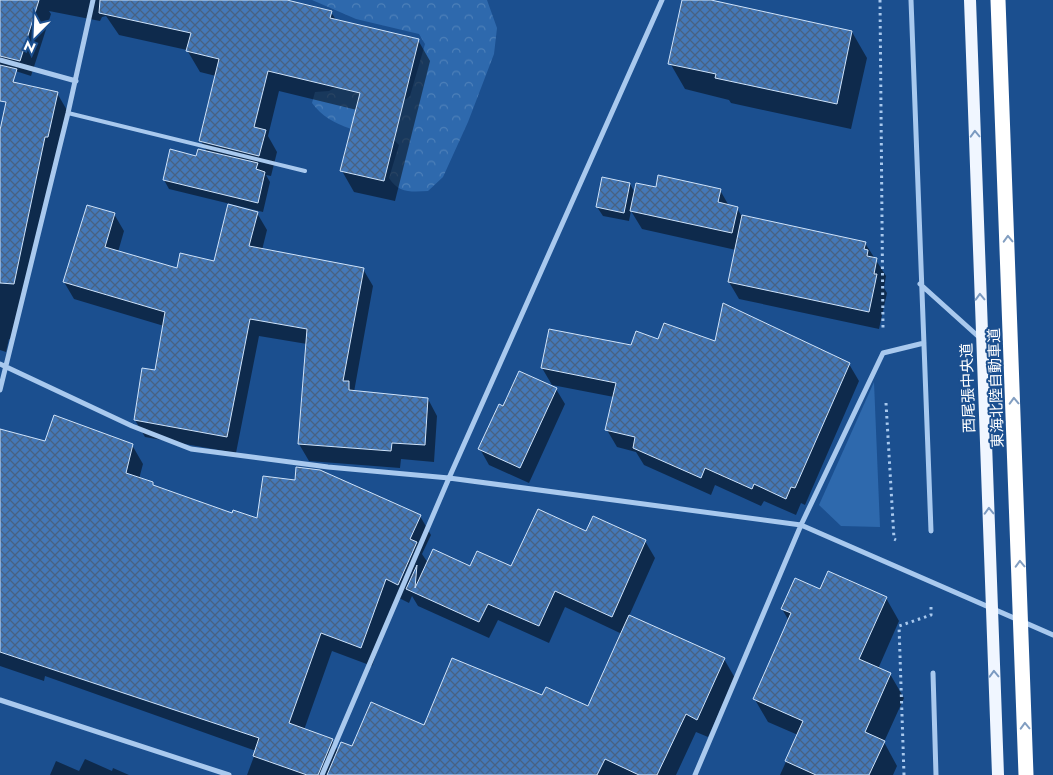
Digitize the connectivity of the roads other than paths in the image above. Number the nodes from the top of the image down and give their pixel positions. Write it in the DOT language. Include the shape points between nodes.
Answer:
graph roads {
  1 [pos="93,0"];
  2 [pos="662,0"];
  3 [pos="911,0"];
  4 [pos="970,0"];
  5 [pos="998,0"];
  6 [pos="0,60"];
  7 [pos="76,81"];
  8 [pos="68,113"];
  9 [pos="305,171"];
  10 [pos="920,284"];
  11 [pos="982,340"];
  12 [pos="924,344"];
  13 [pos="0,364"];
  14 [pos="7,368"];
  15 [pos="0,390"];
  16 [pos="449,478"];
  17 [pos="801,525"];
  18 [pos="931,531"];
  19 [pos="992,608"];
  20 [pos="1053,635"];
  21 [pos="933,673"];
  22 [pos="0,700"];
  23 [pos="229,775"];
  24 [pos="322,775"];
  25 [pos="695,775"];
  26 [pos="936,775"];
  27 [pos="998,775"];
  28 [pos="1026,775"];
  1 -- 7 [label="street"];
  2 -- 16 [label="street"];
  3 -- 10 [label="street"];
  11 -- 4 [label="main road, 西尾張中央道, one-way"];
  28 -- 5 [label="highway, 東海北陸自動車道, one-way"];
  6 -- 7 [label="street"];
  7 -- 8 [label="street"];
  8 -- 9 [label="lane"];
  8 -- 14 [label="street"];
  10 -- 11 [label="street"];
  10 -- 12 [label="street"];
  19 -- 11 [label="main road, 西尾張中央道, one-way"];
  12 -- 17 [label="street" via="883,353"];
  12 -- 18 [label="street"];
  13 -- 14 [label="street"];
  14 -- 15 [label="street"];
  14 -- 16 [label="street" via="132,426 191,449 328,467"];
  16 -- 17 [label="street"];
  16 -- 24 [label="street"];
  17 -- 19 [label="street"];
  17 -- 25 [label="street"];
  19 -- 20 [label="street"];
  27 -- 19 [label="main road, 西尾張中央道, one-way"];
  21 -- 26 [label="street"];
  22 -- 23 [label="street"];
}
